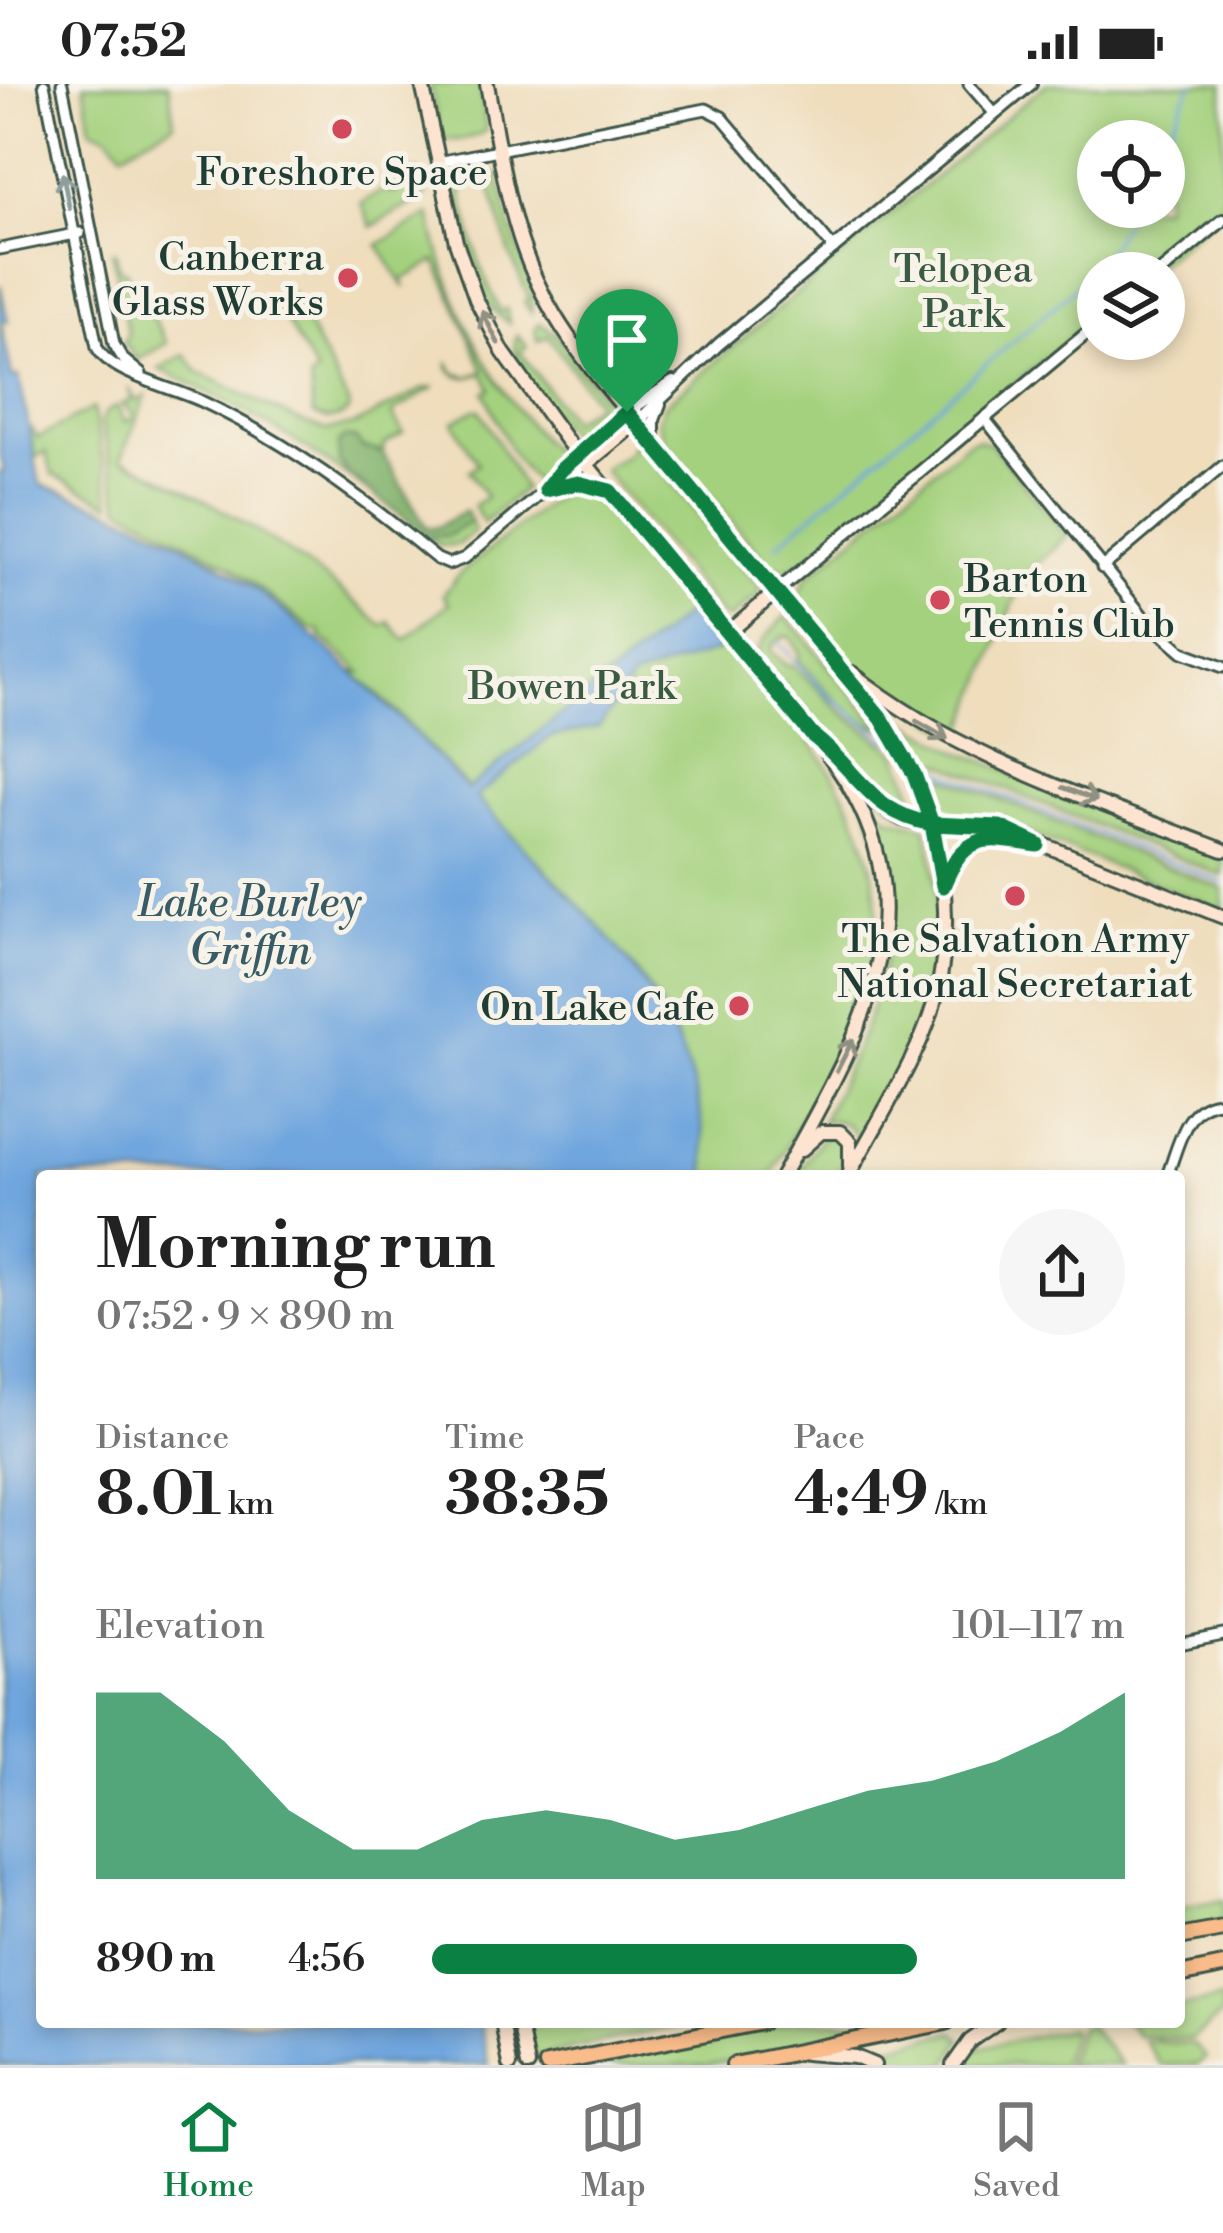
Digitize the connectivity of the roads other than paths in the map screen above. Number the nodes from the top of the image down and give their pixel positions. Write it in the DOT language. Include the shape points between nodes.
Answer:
graph roads {
  1 [pos="44,84"];
  2 [pos="62,84"];
  3 [pos="422,84"];
  4 [pos="487,84"];
  5 [pos="969,84"];
  6 [pos="1031,84"];
  7 [pos="995,114"];
  8 [pos="500,150"];
  9 [pos="438,162"];
  10 [pos="1223,220"];
  11 [pos="92,231"];
  12 [pos="75,234"];
  13 [pos="0,249"];
  14 [pos="834,249"];
  15 [pos="1184,252"];
  16 [pos="1077,341"];
  17 [pos="114,344"];
  18 [pos="100,354"];
  19 [pos="145,376"];
  20 [pos="676,381"];
  21 [pos="661,401"];
  22 [pos="632,417"];
  23 [pos="984,418"];
  24 [pos="654,444"];
  25 [pos="582,459"];
  26 [pos="1223,466"];
  27 [pos="1212,476"];
  28 [pos="560,484"];
  29 [pos="1223,487"];
  30 [pos="546,490"];
  31 [pos="610,491"];
  32 [pos="1102,568"];
  33 [pos="777,591"];
  34 [pos="728,633"];
  35 [pos="828,654"];
  36 [pos="1223,668"];
  37 [pos="812,735"];
  38 [pos="932,824"];
  39 [pos="1038,845"];
  40 [pos="1223,850"];
  41 [pos="943,886"];
  42 [pos="1223,916"];
  43 [pos="1223,1102"];
  44 [pos="791,1159"];
  45 [pos="785,1170"];
  46 [pos="848,1170"];
  47 [pos="851,1170"];
  48 [pos="1169,1170"];
  49 [pos="1223,1635"];
  50 [pos="1185,1643"];
  51 [pos="1223,1929"];
  52 [pos="1185,1936"];
  53 [pos="1223,1966"];
  54 [pos="1185,1974"];
  55 [pos="503,2028"];
  56 [pos="520,2028"];
  57 [pos="694,2028"];
  58 [pos="731,2028"];
  59 [pos="916,2028"];
  60 [pos="988,2028"];
  61 [pos="675,2039"];
  62 [pos="797,2052"];
  63 [pos="510,2065"];
  64 [pos="528,2065"];
  65 [pos="547,2065"];
  66 [pos="734,2065"];
  67 [pos="874,2065"];
  68 [pos="953,2065"];
  12 -- 1 [label="street, one-way"];
  2 -- 11 [label="street"];
  3 -- 9 [label="main road"];
  4 -- 8 [label="main road"];
  5 -- 7 [label="street"];
  6 -- 7 [label="street"];
  7 -- 14 [label="street"];
  8 -- 9 [label="street"];
  8 -- 14 [label="street" via="714,112"];
  8 -- 22 [label="main road" via="541,291"];
  25 -- 9 [label="main road, one-way" via="524,386 484,317"];
  10 -- 15 [label="street"];
  11 -- 12 [label="street"];
  11 -- 17 [label="street"];
  12 -- 13 [label="street"];
  12 -- 18 [label="street"];
  14 -- 20 [label="street"];
  16 -- 23 [label="street"];
  17 -- 18 [label="street" via="111,355"];
  17 -- 19 [label="street"];
  18 -- 19 [label="street"];
  19 -- 30 [label="street" via="301,456 446,563 461,561"];
  20 -- 21 [label="street"];
  20 -- 22 [label="street"];
  21 -- 22 [label="street"];
  21 -- 24 [label="street"];
  22 -- 24 [label="main road"];
  22 -- 25 [label="main road"];
  23 -- 32 [label="street"];
  23 -- 33 [label="street"];
  24 -- 33 [label="main road"];
  25 -- 28 [label="street"];
  25 -- 30 [label="street"];
  25 -- 31 [label="main road"];
  26 -- 27 [label="street"];
  27 -- 29 [label="street"];
  27 -- 32 [label="street"];
  28 -- 30 [label="street"];
  28 -- 31 [label="street"];
  31 -- 34 [label="main road"];
  32 -- 36 [label="street" via="1170,642"];
  33 -- 34 [label="main road"];
  33 -- 35 [label="main road"];
  34 -- 37 [label="main road"];
  35 -- 38 [label="main road" via="892,734"];
  35 -- 40 [label="main road, one-way" via="908,716 971,751"];
  37 -- 38 [label="main road" via="889,811"];
  44 -- 37 [label="main road, one-way" via="863,1019 884,928 866,818"];
  38 -- 39 [label="main road" via="1000,827"];
  38 -- 41 [label="main road"];
  39 -- 41 [label="main road" via="977,841 959,854"];
  39 -- 42 [label="main road"];
  41 -- 47 [label="main road" via="937,982 924,1033"];
  43 -- 48 [label="street" via="1191,1117"];
  44 -- 45 [label="main road"];
  44 -- 46 [label="main road" via="820,1132 837,1130 850,1142"];
  49 -- 50 [label="street"];
  51 -- 52 [label="main road"];
  53 -- 54 [label="main road"];
  55 -- 63 [label="main road"];
  56 -- 64 [label="main road"];
  57 -- 61 [label="main road"];
  58 -- 61 [label="main road"];
  59 -- 62 [label="main road"];
  60 -- 68 [label="main road"];
  61 -- 65 [label="main road"];
  62 -- 66 [label="main road"];
  62 -- 67 [label="main road"];
}
